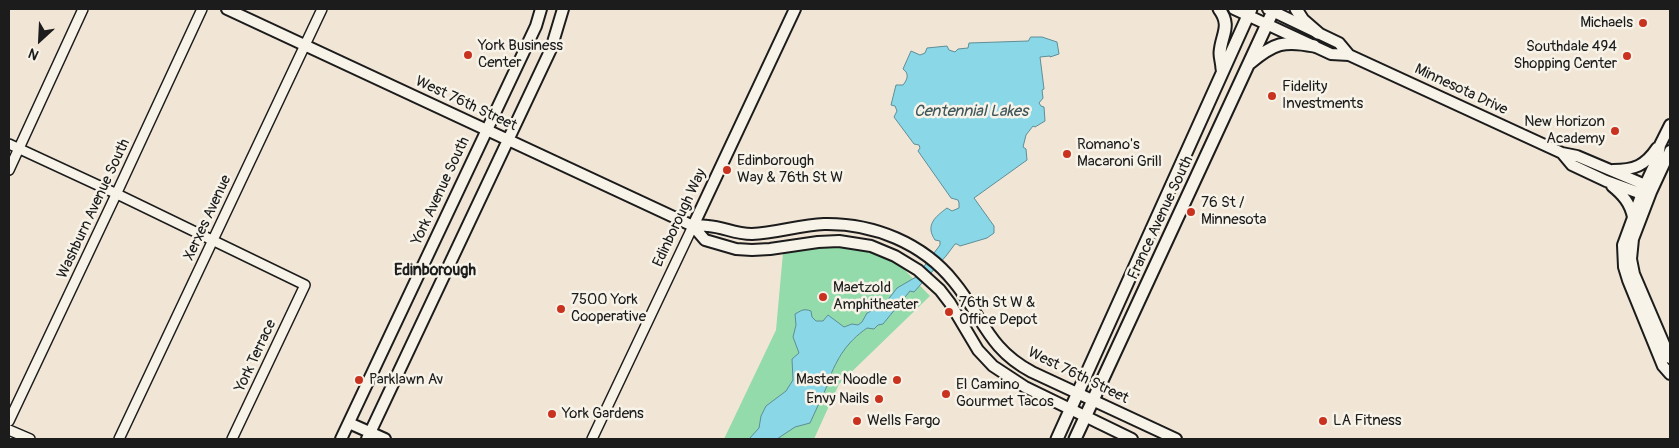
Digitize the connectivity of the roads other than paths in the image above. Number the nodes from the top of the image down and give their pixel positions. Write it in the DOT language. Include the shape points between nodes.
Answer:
graph roads {
  1 [pos="83,9"];
  2 [pos="202,9"];
  3 [pos="227,9"];
  4 [pos="322,9"];
  5 [pos="541,9"];
  6 [pos="563,9"];
  7 [pos="795,9"];
  8 [pos="1219,9"];
  9 [pos="1234,9"];
  10 [pos="1296,9"];
  11 [pos="1271,10"];
  12 [pos="1249,12"];
  13 [pos="1267,24"];
  14 [pos="1318,33"];
  15 [pos="305,45"];
  16 [pos="1314,46"];
  17 [pos="1349,55"];
  18 [pos="1247,65"];
  19 [pos="1223,71"];
  20 [pos="1670,126"];
  21 [pos="487,130"];
  22 [pos="508,140"];
  23 [pos="9,144"];
  24 [pos="1660,145"];
  25 [pos="19,148"];
  26 [pos="1670,151"];
  27 [pos="1562,153"];
  28 [pos="9,170"];
  29 [pos="1609,170"];
  30 [pos="1606,181"];
  31 [pos="1646,190"];
  32 [pos="116,194"];
  33 [pos="1633,217"];
  34 [pos="693,226"];
  35 [pos="213,240"];
  36 [pos="1670,358"];
  37 [pos="1670,374"];
  38 [pos="1078,393"];
  39 [pos="1093,400"];
  40 [pos="1071,409"];
  41 [pos="1085,417"];
  42 [pos="9,421"];
  43 [pos="349,423"];
  44 [pos="9,430"];
  45 [pos="369,436"];
  46 [pos="120,437"];
  47 [pos="30,439"];
  48 [pos="130,439"];
  49 [pos="232,439"];
  50 [pos="341,439"];
  51 [pos="385,439"];
  52 [pos="592,439"];
  53 [pos="1057,439"];
  54 [pos="1075,439"];
  55 [pos="1132,439"];
  56 [pos="1176,439"];
  1 -- 25 [label="street"];
  2 -- 32 [label="street, Washburn Avenue South"];
  3 -- 15 [label="street, West 76th Street"];
  4 -- 15 [label="street, Xerxes Avenue"];
  5 -- 21 [label="street, York Avenue South"];
  6 -- 22 [label="street" via="551,49"];
  7 -- 34 [label="street, Edinborough Way"];
  8 -- 19 [label="main road" via="1226,24 1220,53"];
  9 -- 12 [label="street, Minnesota Drive"];
  10 -- 14 [label="main road"];
  11 -- 13 [label="main road, France Avenue South"];
  11 -- 14 [label="street, Minnesota Drive"];
  12 -- 13 [label="street, Minnesota Drive"];
  12 -- 19 [label="main road, France Avenue South"];
  13 -- 16 [label="street, Minnesota Drive"];
  13 -- 18 [label="main road, France Avenue South"];
  14 -- 17 [label="street, Minnesota Drive" via="1339,43"];
  15 -- 21 [label="street, West 76th Street"];
  15 -- 35 [label="street, Xerxes Avenue"];
  16 -- 17 [label="street, Minnesota Drive" via="1331,54"];
  16 -- 18 [label="main road" via="1279,43"];
  17 -- 27 [label="street, Minnesota Drive"];
  18 -- 39 [label="main road, France Avenue South"];
  19 -- 38 [label="main road, France Avenue South"];
  20 -- 24 [label="street"];
  21 -- 22 [label="street, West 76th Street"];
  21 -- 43 [label="street, York Avenue South"];
  22 -- 34 [label="street, West 76th Street"];
  22 -- 45 [label="street"];
  23 -- 25 [label="street"];
  24 -- 29 [label="street" via="1643,164 1624,170"];
  24 -- 31 [label="street"];
  25 -- 28 [label="street"];
  25 -- 32 [label="street"];
  26 -- 31 [label="street"];
  27 -- 29 [label="street, Minnesota Drive"];
  27 -- 30 [label="street, Minnesota Drive" via="1572,165"];
  29 -- 31 [label="street, Minnesota Drive"];
  30 -- 31 [label="street, Minnesota Drive"];
  30 -- 33 [label="street" via="1629,203"];
  31 -- 33 [label="street"];
  31 -- 36 [label="street" via="1630,260"];
  32 -- 35 [label="street"];
  32 -- 42 [label="street, Washburn Avenue South"];
  33 -- 37 [label="street" via="1623,245 1624,267 1656,350"];
  34 -- 38 [label="street, West 76th Street" via="754,234 824,224 850,225 884,233 924,254 952,278 1004,353 1025,368"];
  34 -- 40 [label="street, West 76th Street" via="705,240 736,249 770,249 839,241 883,250 914,267 940,290 988,362 1014,381"];
  34 -- 52 [label="street, Edinborough Way"];
  35 -- 46 [label="street, Xerxes Avenue"];
  35 -- 49 [label="street, York Terrace" via="305,285"];
  38 -- 39 [label="street, West 76th Street"];
  38 -- 40 [label="main road, France Avenue South"];
  39 -- 41 [label="main road, France Avenue South"];
  39 -- 56 [label="street, West 76th Street"];
  40 -- 41 [label="street, West 76th Street"];
  40 -- 53 [label="main road, France Avenue South"];
  41 -- 54 [label="main road, France Avenue South"];
  41 -- 55 [label="street, West 76th Street"];
  43 -- 45 [label="street"];
  43 -- 50 [label="street, York Avenue South"];
  44 -- 47 [label="street"];
  45 -- 51 [label="street"];
  46 -- 48 [label="street"];
}
